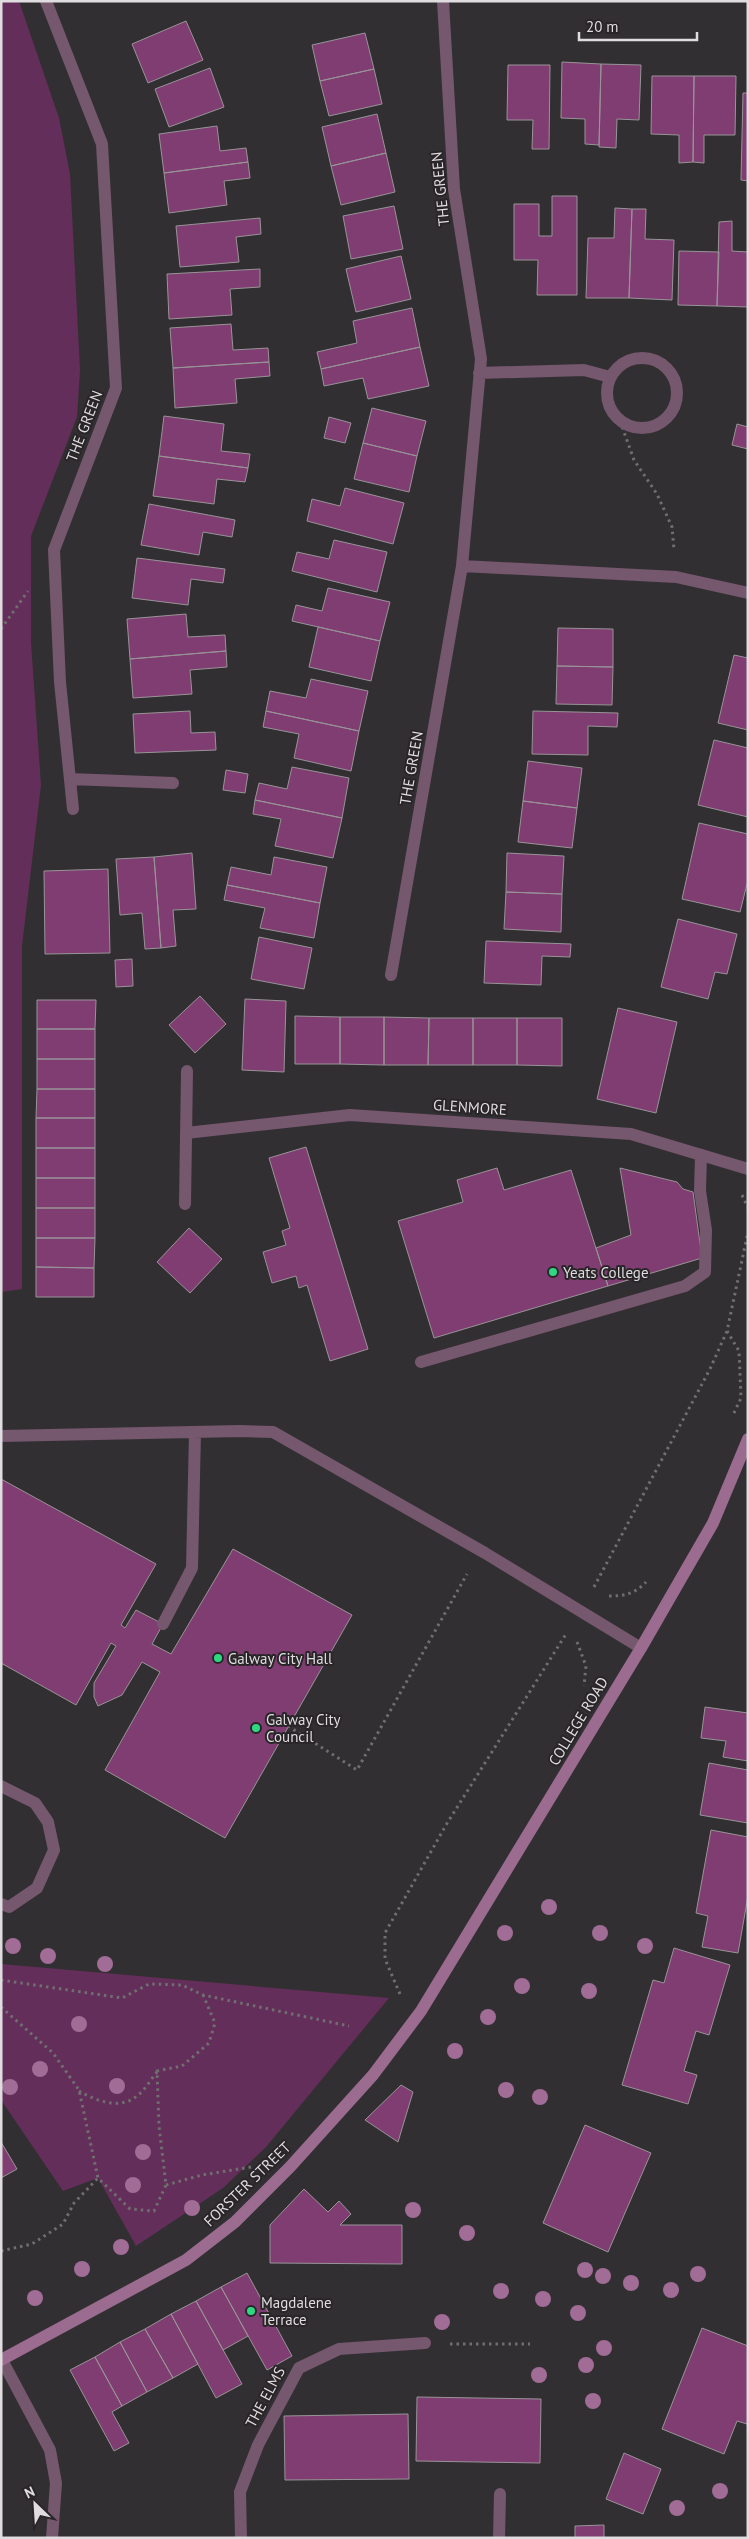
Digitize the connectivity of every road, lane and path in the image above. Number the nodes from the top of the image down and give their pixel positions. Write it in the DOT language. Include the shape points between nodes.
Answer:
graph roads {
  1 [pos="46,1"];
  2 [pos="443,1"];
  3 [pos="479,373"];
  4 [pos="610,377"];
  5 [pos="620,421"];
  6 [pos="462,566"];
  7 [pos="676,577"];
  8 [pos="748,593"];
  9 [pos="70,779"];
  10 [pos="173,783"];
  11 [pos="73,809"];
  12 [pos="391,975"];
  13 [pos="187,1071"];
  14 [pos="186,1133"];
  15 [pos="701,1155"];
  16 [pos="748,1169"];
  17 [pos="185,1204"];
  18 [pos="748,1232"];
  19 [pos="727,1331"];
  20 [pos="421,1362"];
  21 [pos="733,1416"];
  22 [pos="195,1432"];
  23 [pos="1,1436"];
  24 [pos="748,1439"];
  25 [pos="468,1571"];
  26 [pos="650,1577"];
  27 [pos="163,1624"];
  28 [pos="641,1648"];
  29 [pos="584,1690"];
  30 [pos="288,1726"];
  31 [pos="1,1786"];
  32 [pos="1,1904"];
  33 [pos="1,1980"];
  34 [pos="407,1991"];
  35 [pos="203,1995"];
  36 [pos="1,2007"];
  37 [pos="421,2011"];
  38 [pos="349,2026"];
  39 [pos="157,2071"];
  40 [pos="79,2090"];
  41 [pos="259,2166"];
  42 [pos="98,2178"];
  43 [pos="166,2185"];
  44 [pos="1,2251"];
  45 [pos="425,2344"];
  46 [pos="530,2344"];
  47 [pos="2,2360"];
  48 [pos="500,2494"];
  49 [pos="52,2538"];
  50 [pos="241,2538"];
  51 [pos="499,2538"];
  1 -- 9 [label="street, THE GREEN" via="102,144 116,388 54,550 60,682"];
  2 -- 3 [label="street, THE GREEN" via="454,189 481,359"];
  3 -- 4 [label="street" via="584,370"];
  3 -- 6 [label="street, THE GREEN"];
  4 -- 5 [label="street" via="607,401"];
  4 -- 5 [label="street" via="626,361 643,358 659,362 674,379 676,402 663,421 642,428"];
  5 -- 7 [label="path" via="634,460 657,494 672,527"];
  6 -- 7 [label="street"];
  6 -- 12 [label="street, THE GREEN"];
  7 -- 8 [label="street"];
  9 -- 10 [label="street"];
  9 -- 11 [label="street, THE GREEN"];
  13 -- 14 [label="street"];
  14 -- 15 [label="street, GLENMORE" via="350,1115 631,1134"];
  14 -- 17 [label="street"];
  15 -- 16 [label="street, GLENMORE"];
  15 -- 20 [label="street" via="705,1272 685,1286"];
  18 -- 19 [label="path"];
  19 -- 21 [label="path" via="739,1351 741,1398"];
  19 -- 26 [label="path" via="592,1590 608,1596 626,1596"];
  22 -- 23 [label="street"];
  22 -- 27 [label="street" via="192,1568"];
  22 -- 28 [label="street" via="273,1432"];
  24 -- 28 [label="main road, COLLEGE ROAD" via="713,1523"];
  25 -- 30 [label="path" via="357,1770"];
  28 -- 37 [label="main road, COLLEGE ROAD"];
  29 -- 34 [label="path" via="586,1666 569,1629 446,1825 385,1933 385,1959 402,2000"];
  31 -- 32 [label="street" via="35,1803 48,1822 54,1850 37,1888 9,1907"];
  33 -- 35 [label="path" via="122,1998 149,1984 182,1985"];
  35 -- 38 [label="path"];
  35 -- 39 [label="path" via="215,2023 209,2044 182,2066"];
  36 -- 40 [label="path" via="53,2053"];
  37 -- 47 [label="main road, FORSTER STREET" via="373,2075 235,2222 186,2260"];
  39 -- 40 [label="path" via="137,2097 117,2104 92,2098"];
  39 -- 43 [label="path"];
  40 -- 42 [label="path"];
  41 -- 43 [label="path" via="202,2175"];
  42 -- 43 [label="path" via="130,2209 154,2211"];
  42 -- 44 [label="path" via="74,2203 63,2224 32,2244"];
  45 -- 46 [label="path"];
  45 -- 50 [label="street, THE ELMS" via="339,2349 299,2368 258,2445 240,2492"];
  47 -- 49 [label="street" via="50,2450 56,2483"];
  48 -- 51 [label="street"];
}
